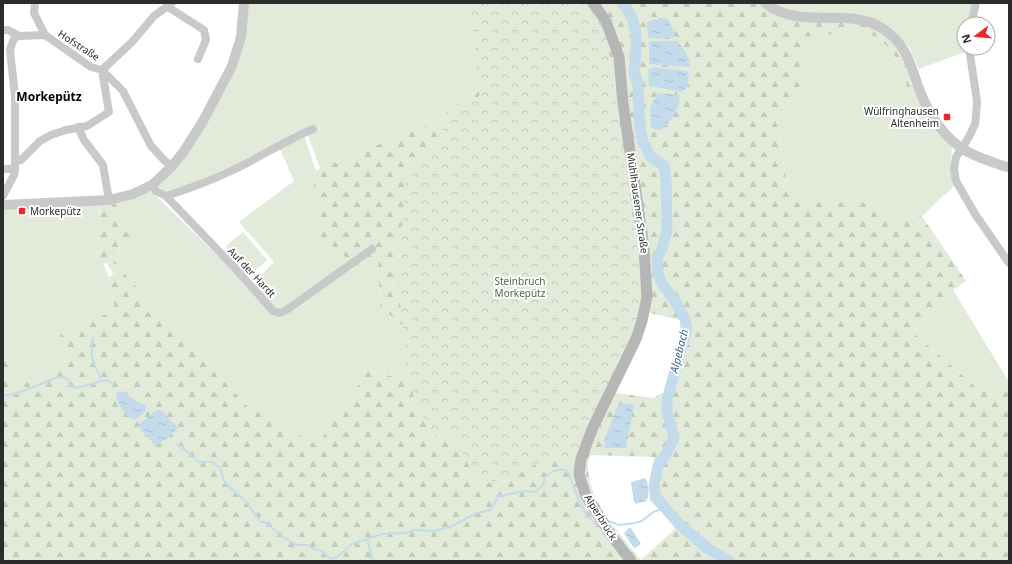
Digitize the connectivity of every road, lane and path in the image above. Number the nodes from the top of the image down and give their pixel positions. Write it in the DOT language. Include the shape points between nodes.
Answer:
graph roads {
  1 [pos="35,3"];
  2 [pos="244,3"];
  3 [pos="593,3"];
  4 [pos="765,3"];
  5 [pos="976,3"];
  6 [pos="170,5"];
  7 [pos="973,16"];
  8 [pos="3,30"];
  9 [pos="45,35"];
  10 [pos="19,36"];
  11 [pos="970,56"];
  12 [pos="198,59"];
  13 [pos="102,70"];
  14 [pos="78,127"];
  15 [pos="312,128"];
  16 [pos="962,149"];
  17 [pos="15,165"];
  18 [pos="172,166"];
  19 [pos="1009,167"];
  20 [pos="3,169"];
  21 [pos="152,185"];
  22 [pos="3,196"];
  23 [pos="166,196"];
  24 [pos="109,200"];
  25 [pos="3,205"];
  26 [pos="372,249"];
  27 [pos="1009,263"];
  28 [pos="604,402"];
  29 [pos="631,561"];
  1 -- 9 [label="street" via="34,13"];
  2 -- 18 [label="street" via="241,37 232,66 203,121"];
  3 -- 28 [label="main road, Mühlhausener Straße" via="606,21 619,57 623,103 644,248 647,297 636,339"];
  4 -- 16 [label="street" via="773,9 795,17 848,19 867,22 881,28 905,51 924,102 933,118 948,137"];
  5 -- 7 [label="street"];
  6 -- 12 [label="street" via="204,30 206,40"];
  6 -- 13 [label="street" via="154,16 132,42"];
  8 -- 10 [label="street"];
  9 -- 10 [label="street, Hofstraße"];
  9 -- 13 [label="street, Hofstraße" via="91,67"];
  10 -- 17 [label="street" via="13,41 10,50 15,96"];
  11 -- 16 [label="street" via="977,108 975,124"];
  13 -- 14 [label="street" via="109,112 87,126"];
  13 -- 18 [label="street, Hofstraße" via="123,91 150,146"];
  14 -- 17 [label="street" via="40,141"];
  14 -- 24 [label="street" via="84,140 103,165"];
  15 -- 23 [label="street" via="232,171 193,188"];
  16 -- 19 [label="street"];
  16 -- 27 [label="street" via="956,157 956,181"];
  17 -- 20 [label="street"];
  17 -- 22 [label="street" via="14,175"];
  18 -- 21 [label="street"];
  21 -- 23 [label="street, Auf der Hardt" via="156,191"];
  21 -- 24 [label="street" via="133,194"];
  23 -- 26 [label="street, Auf der Hardt" via="273,311 280,313"];
  24 -- 25 [label="street"];
  28 -- 29 [label="main road, Alperbrück" via="587,441 579,475 586,496"];
}
